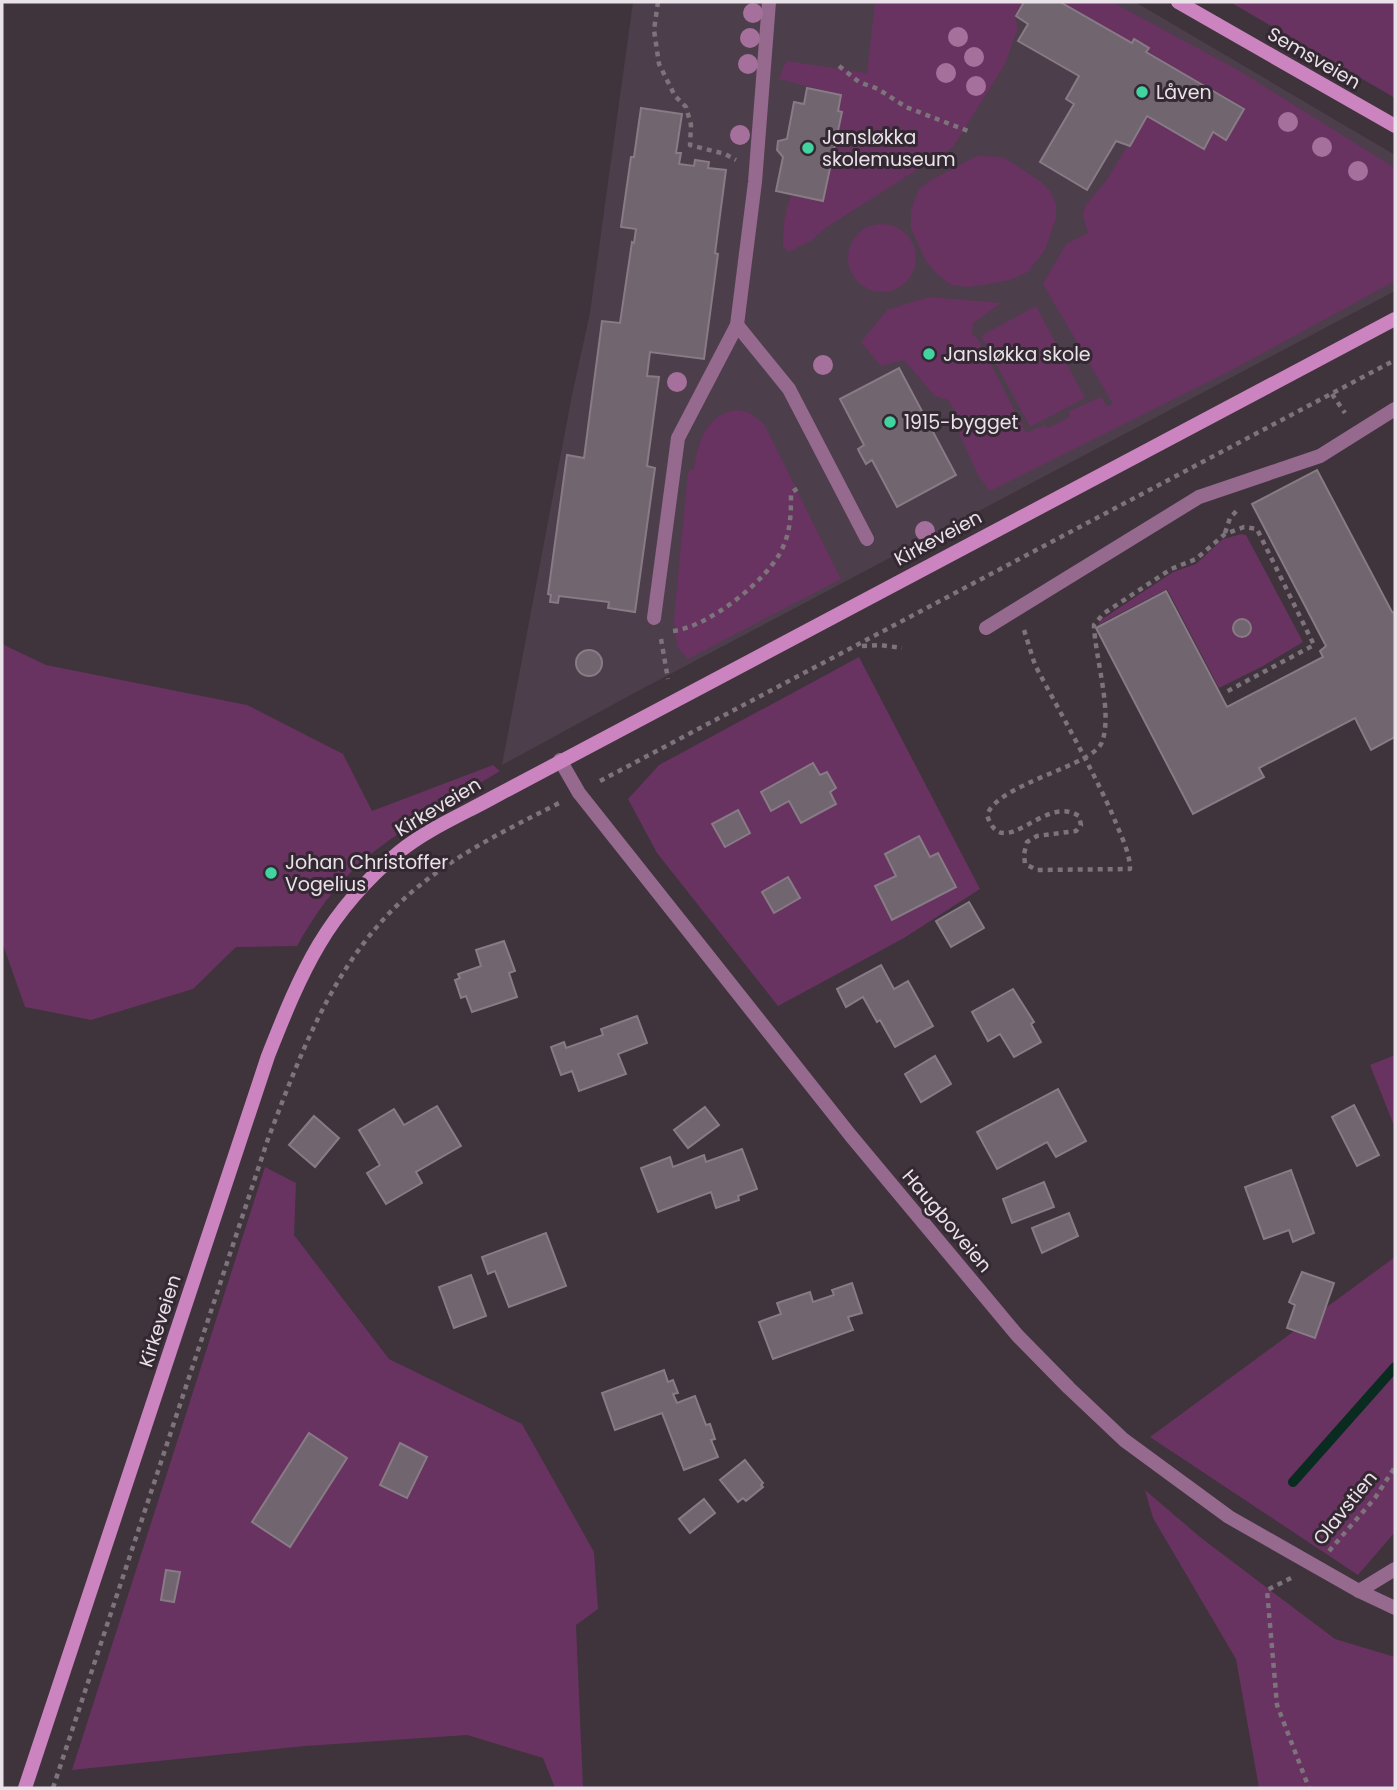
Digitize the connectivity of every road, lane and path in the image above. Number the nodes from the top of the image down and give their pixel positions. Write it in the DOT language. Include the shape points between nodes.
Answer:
graph roads {
  1 [pos="658,2"];
  2 [pos="769,2"];
  3 [pos="1178,2"];
  4 [pos="839,66"];
  5 [pos="1395,126"];
  6 [pos="968,131"];
  7 [pos="755,182"];
  8 [pos="1395,319"];
  9 [pos="737,325"];
  10 [pos="1395,360"];
  11 [pos="1395,410"];
  12 [pos="798,488"];
  13 [pos="867,539"];
  14 [pos="1014,611"];
  15 [pos="654,618"];
  16 [pos="986,628"];
  17 [pos="661,641"];
  18 [pos="858,646"];
  19 [pos="902,648"];
  20 [pos="669,684"];
  21 [pos="1226,692"];
  22 [pos="691,724"];
  23 [pos="695,732"];
  24 [pos="1084,758"];
  25 [pos="560,760"];
  26 [pos="600,781"];
  27 [pos="565,800"];
  28 [pos="1395,1467"];
  29 [pos="1316,1566"];
  30 [pos="1395,1569"];
  31 [pos="1359,1591"];
  32 [pos="1395,1608"];
  33 [pos="25,1788"];
  34 [pos="53,1788"];
  35 [pos="1309,1788"];
  1 -- 7 [label="path" via="654,30 659,64 686,107 690,145 725,154 744,165"];
  2 -- 7 [label="street"];
  3 -- 5 [label="main road, Semsveien"];
  4 -- 6 [label="path" via="906,107"];
  7 -- 9 [label="street"];
  8 -- 25 [label="main road, Kirkeveien"];
  9 -- 13 [label="street" via="789,389"];
  9 -- 15 [label="street" via="678,438"];
  10 -- 18 [label="path"];
  11 -- 14 [label="street" via="1320,456 1199,497"];
  12 -- 17 [label="path" via="790,493 788,534 773,564 709,618 686,630 672,631"];
  14 -- 16 [label="street"];
  14 -- 24 [label="path" via="1024,627 1035,665"];
  15 -- 17 [label="path"];
  17 -- 20 [label="path"];
  18 -- 19 [label="path"];
  18 -- 23 [label="path"];
  21 -- 24 [label="path" via="1314,645 1256,528 1225,534 1196,559 1171,569 1102,614 1094,625 1105,729 1102,745"];
  22 -- 23 [label="path"];
  23 -- 26 [label="path"];
  24 -- 24 [label="path" via="1124,844 1130,869 1037,870 1025,864 1027,842 1037,836 1076,831 1081,825 1079,816 1058,810 1003,834 990,824 990,807"];
  25 -- 29 [label="street, Haugboveien" via="579,793 842,1125 1017,1335 1124,1440 1229,1517"];
  25 -- 33 [label="main road, Kirkeveien" via="399,852 360,887 312,954 268,1056"];
  27 -- 34 [label="path" via="495,836 418,887 361,945 321,1009 264,1150"];
  28 -- 29 [label="path, Olavstien" via="1375,1498"];
  29 -- 31 [label="street, Haugboveien"];
  29 -- 35 [label="path" via="1268,1590 1277,1705"];
  30 -- 31 [label="street"];
  31 -- 32 [label="street, Haugboveien"];
}
